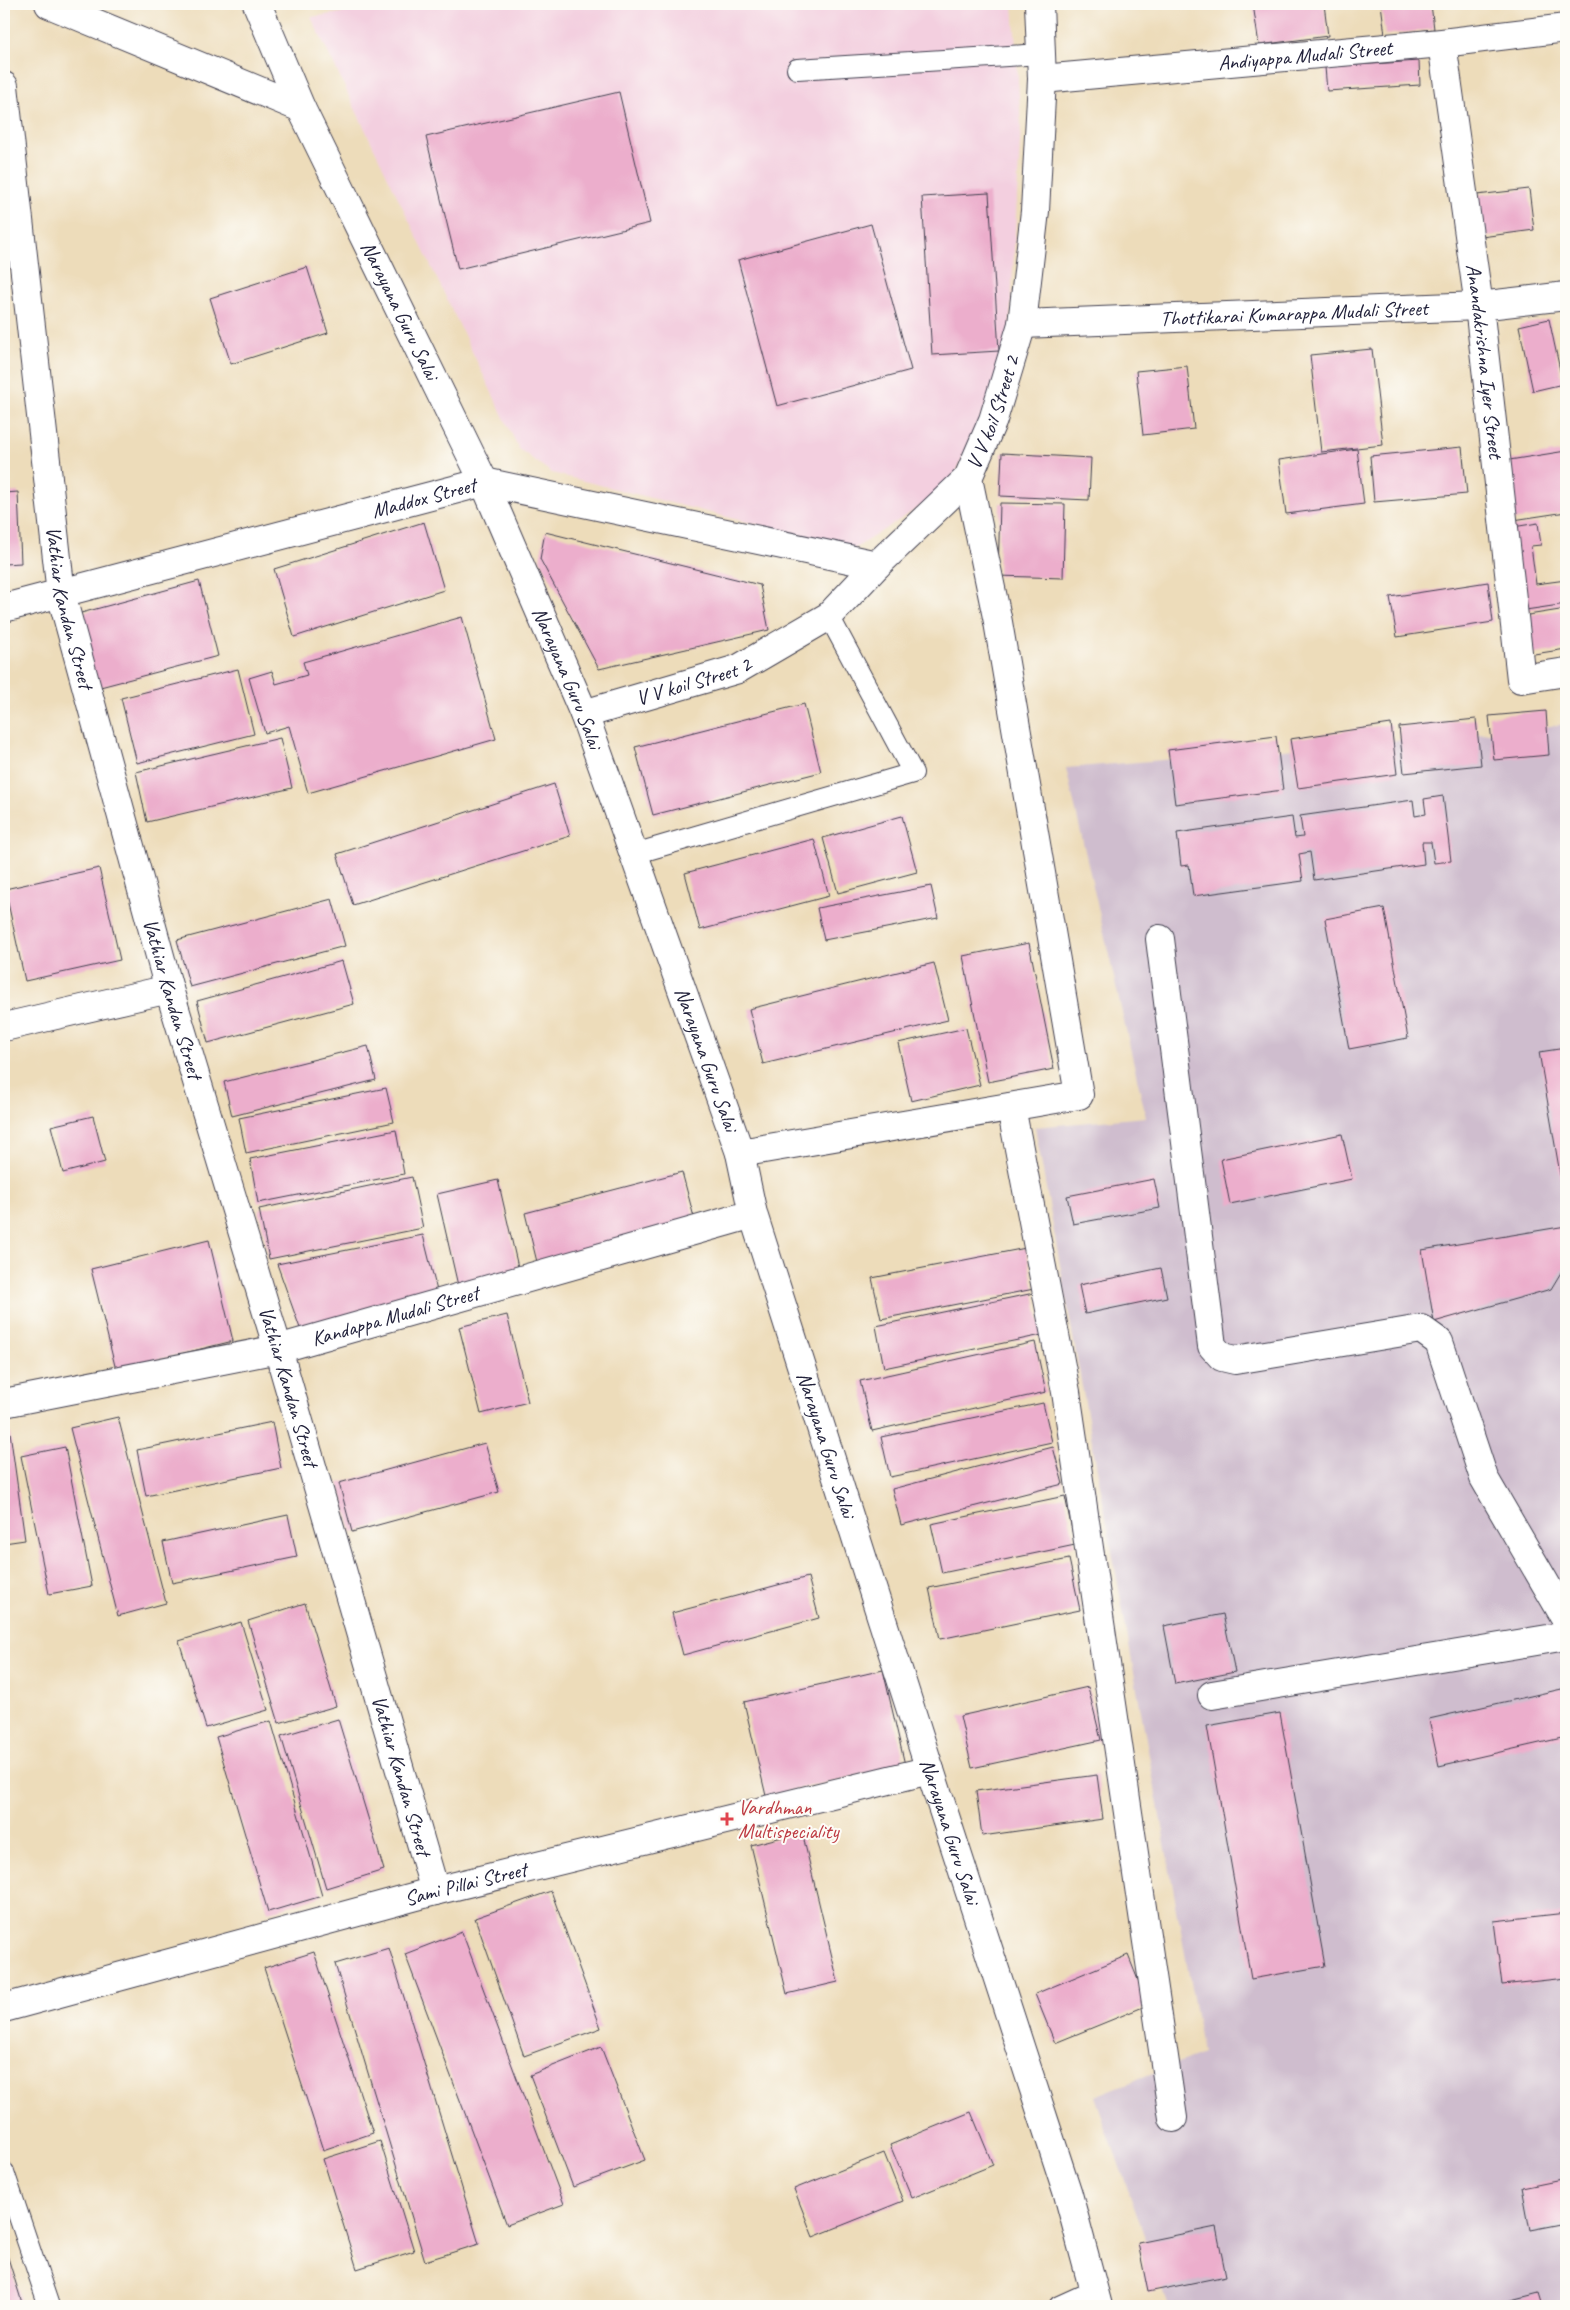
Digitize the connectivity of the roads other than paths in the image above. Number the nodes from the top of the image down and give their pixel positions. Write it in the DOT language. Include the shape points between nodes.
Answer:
graph roads {
  1 [pos="49,4"];
  2 [pos="257,4"];
  3 [pos="1039,4"];
  4 [pos="1566,28"];
  5 [pos="1442,44"];
  6 [pos="1042,67"];
  7 [pos="797,68"];
  8 [pos="4,86"];
  9 [pos="301,108"];
  10 [pos="1566,296"];
  11 [pos="1479,306"];
  12 [pos="1022,324"];
  13 [pos="968,478"];
  14 [pos="484,482"];
  15 [pos="877,565"];
  16 [pos="61,594"];
  17 [pos="4,608"];
  18 [pos="829,616"];
  19 [pos="1566,672"];
  20 [pos="1566,678"];
  21 [pos="584,714"];
  22 [pos="634,854"];
  23 [pos="1160,939"];
  24 [pos="169,988"];
  25 [pos="4,1027"];
  26 [pos="1011,1107"];
  27 [pos="740,1153"];
  28 [pos="753,1214"];
  29 [pos="278,1349"];
  30 [pos="4,1403"];
  31 [pos="1566,1618"];
  32 [pos="1566,1636"];
  33 [pos="1212,1696"];
  34 [pos="930,1770"];
  35 [pos="435,1891"];
  36 [pos="4,2008"];
  37 [pos="1173,2118"];
  38 [pos="4,2172"];
  39 [pos="1095,2298"];
  40 [pos="49,2306"];
  41 [pos="1059,2306"];
  1 -- 9 [label="street"];
  2 -- 9 [label="street, Narayana Guru Salai"];
  3 -- 6 [label="street, V V koil Street 2"];
  4 -- 5 [label="street, Andiyappa Mudali Street"];
  5 -- 6 [label="street, Andiyappa Mudali Street"];
  5 -- 11 [label="street, Anandakrishna Iyer Street"];
  6 -- 7 [label="lane"];
  6 -- 12 [label="street, V V koil Street 2" via="1035,211"];
  8 -- 16 [label="street, Vathiar Kandan Street"];
  9 -- 14 [label="street, Narayana Guru Salai"];
  10 -- 11 [label="street, Thottikarai Kumarappa Mudali Street"];
  11 -- 12 [label="street, Thottikarai Kumarappa Mudali Street"];
  11 -- 19 [label="street, Anandakrishna Iyer Street" via="1521,679"];
  12 -- 13 [label="street, V V koil Street 2" via="993,420"];
  13 -- 15 [label="street, V V koil Street 2"];
  13 -- 26 [label="street" via="998,622 1079,1095"];
  14 -- 15 [label="street, Maddox Street"];
  14 -- 16 [label="street, Maddox Street"];
  14 -- 21 [label="street, Narayana Guru Salai"];
  15 -- 18 [label="street, V V koil Street 2"];
  16 -- 17 [label="street, Maddox Street"];
  16 -- 24 [label="street, Vathiar Kandan Street"];
  18 -- 21 [label="street, V V koil Street 2" via="738,669"];
  18 -- 22 [label="lane" via="913,773"];
  19 -- 20 [label="street"];
  21 -- 22 [label="street, Narayana Guru Salai"];
  22 -- 27 [label="street, Narayana Guru Salai"];
  23 -- 31 [label="street" via="1212,1346 1222,1357 1235,1360 1421,1329 1440,1342 1484,1478"];
  24 -- 25 [label="street"];
  24 -- 29 [label="street, Vathiar Kandan Street"];
  26 -- 27 [label="street"];
  26 -- 37 [label="street" via="1066,1392"];
  27 -- 28 [label="street, Narayana Guru Salai"];
  28 -- 29 [label="street, Kandappa Mudali Street"];
  28 -- 34 [label="street, Narayana Guru Salai"];
  29 -- 30 [label="street, Kandappa Mudali Street"];
  29 -- 35 [label="street, Vathiar Kandan Street"];
  32 -- 33 [label="street"];
  34 -- 35 [label="street, Sami Pillai Street"];
  34 -- 39 [label="street, Narayana Guru Salai" via="1068,2194"];
  35 -- 36 [label="street, Sami Pillai Street"];
  38 -- 40 [label="lane"];
  39 -- 41 [label="lane"];
}
